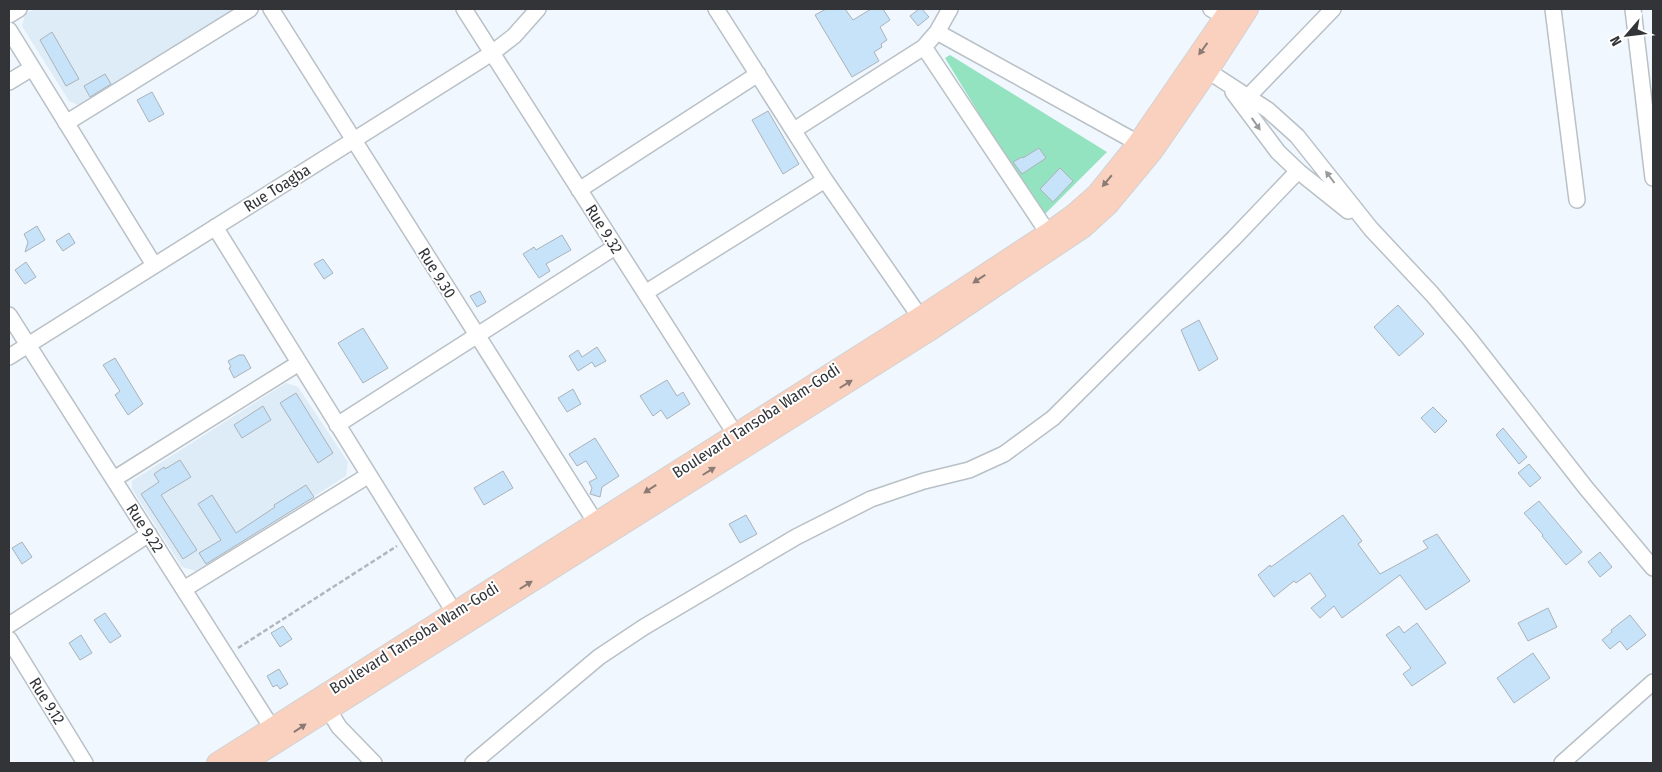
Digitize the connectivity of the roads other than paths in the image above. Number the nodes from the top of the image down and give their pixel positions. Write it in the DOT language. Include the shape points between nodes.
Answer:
graph roads {
  1 [pos="19,9"];
  2 [pos="250,9"];
  3 [pos="271,9"];
  4 [pos="464,9"];
  5 [pos="538,9"];
  6 [pos="716,9"];
  7 [pos="950,9"];
  8 [pos="1248,9"];
  9 [pos="1334,9"];
  10 [pos="1553,9"];
  11 [pos="1633,9"];
  12 [pos="1222,11"];
  13 [pos="9,15"];
  14 [pos="9,30"];
  15 [pos="937,32"];
  16 [pos="924,47"];
  17 [pos="492,53"];
  18 [pos="1647,64"];
  19 [pos="32,68"];
  20 [pos="1208,71"];
  21 [pos="758,74"];
  22 [pos="9,82"];
  23 [pos="1245,100"];
  24 [pos="66,123"];
  25 [pos="794,130"];
  26 [pos="354,140"];
  27 [pos="1138,143"];
  28 [pos="1298,171"];
  29 [pos="1653,178"];
  30 [pos="825,180"];
  31 [pos="579,190"];
  32 [pos="1577,200"];
  33 [pos="215,227"];
  34 [pos="1371,229"];
  35 [pos="1048,233"];
  36 [pos="615,248"];
  37 [pos="154,265"];
  38 [pos="645,293"];
  39 [pos="9,315"];
  40 [pos="920,317"];
  41 [pos="476,336"];
  42 [pos="28,345"];
  43 [pos="9,357"];
  44 [pos="299,363"];
  45 [pos="337,425"];
  46 [pos="740,442"];
  47 [pos="369,474"];
  48 [pos="114,479"];
  49 [pos="600,530"];
  50 [pos="149,534"];
  51 [pos="1653,568"];
  52 [pos="184,589"];
  53 [pos="459,619"];
  54 [pos="9,625"];
  55 [pos="9,639"];
  56 [pos="1653,682"];
  57 [pos="328,709"];
  58 [pos="276,735"];
  59 [pos="85,763"];
  60 [pos="218,763"];
  61 [pos="244,763"];
  62 [pos="374,763"];
  63 [pos="472,763"];
  64 [pos="1562,763"];
  1 -- 13 [label="street"];
  2 -- 24 [label="street"];
  3 -- 26 [label="street, Rue 9.30"];
  4 -- 17 [label="street, Rue 9.32"];
  5 -- 17 [label="street, Rue Toagba" via="514,36"];
  6 -- 21 [label="street"];
  7 -- 15 [label="street"];
  8 -- 20 [label="main road, Boulevard Tansoba Wam-Godi"];
  9 -- 23 [label="street"];
  10 -- 32 [label="street"];
  11 -- 18 [label="street"];
  12 -- 27 [label="main road, Boulevard Tansoba Wam-Godi, one-way"];
  14 -- 19 [label="street"];
  15 -- 16 [label="street"];
  15 -- 27 [label="street"];
  16 -- 25 [label="street"];
  16 -- 35 [label="street"];
  17 -- 26 [label="street, Rue Toagba"];
  17 -- 31 [label="street, Rue 9.32"];
  18 -- 29 [label="street"];
  19 -- 22 [label="street"];
  19 -- 24 [label="street"];
  20 -- 23 [label="street"];
  46 -- 20 [label="main road, Boulevard Tansoba Wam-Godi, one-way" via="929,331 1084,227 1108,205 1152,152"];
  21 -- 25 [label="street"];
  21 -- 31 [label="street"];
  23 -- 28 [label="street, one-way" via="1278,152"];
  34 -- 23 [label="street, one-way" via="1297,136 1268,110"];
  24 -- 37 [label="street"];
  25 -- 30 [label="street"];
  26 -- 33 [label="street, Rue Toagba"];
  26 -- 41 [label="street, Rue 9.30"];
  27 -- 35 [label="main road, Boulevard Tansoba Wam-Godi, one-way" via="1097,194"];
  28 -- 34 [label="street"];
  28 -- 63 [label="street" via="1053,418 1028,438 1004,454 969,470 924,481 870,500 796,537 599,657"];
  30 -- 38 [label="street"];
  30 -- 40 [label="street"];
  31 -- 36 [label="street, Rue 9.32"];
  33 -- 37 [label="street, Rue Toagba"];
  33 -- 44 [label="street"];
  34 -- 51 [label="street" via="1432,294"];
  35 -- 40 [label="main road, Boulevard Tansoba Wam-Godi, one-way"];
  36 -- 38 [label="street, Rue 9.32"];
  36 -- 41 [label="street"];
  37 -- 42 [label="street, Rue Toagba"];
  38 -- 46 [label="street, Rue 9.32"];
  39 -- 42 [label="street, Rue 9.22"];
  40 -- 46 [label="main road, Boulevard Tansoba Wam-Godi"];
  41 -- 45 [label="street"];
  41 -- 49 [label="street, Rue 9.30"];
  42 -- 43 [label="street, Rue Toagba"];
  42 -- 48 [label="street, Rue 9.22"];
  44 -- 45 [label="street"];
  44 -- 48 [label="street"];
  45 -- 47 [label="street"];
  46 -- 49 [label="main road, Boulevard Tansoba Wam-Godi"];
  47 -- 52 [label="street"];
  47 -- 53 [label="street"];
  48 -- 50 [label="street, Rue 9.22"];
  49 -- 53 [label="main road, Boulevard Tansoba Wam-Godi"];
  50 -- 52 [label="street, Rue 9.22"];
  50 -- 54 [label="street"];
  52 -- 58 [label="street, Rue 9.22"];
  53 -- 57 [label="main road, Boulevard Tansoba Wam-Godi"];
  53 -- 58 [label="main road, Boulevard Tansoba Wam-Godi"];
  55 -- 59 [label="street, Rue 9.12"];
  56 -- 64 [label="street"];
  58 -- 57 [label="main road, Boulevard Tansoba Wam-Godi, one-way"];
  57 -- 62 [label="street" via="339,727"];
  58 -- 60 [label="main road, Boulevard Tansoba Wam-Godi"];
  58 -- 61 [label="main road, Boulevard Tansoba Wam-Godi"];
}
